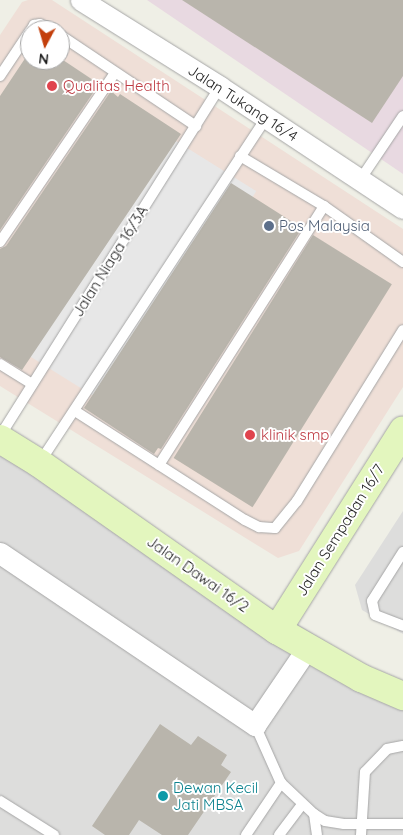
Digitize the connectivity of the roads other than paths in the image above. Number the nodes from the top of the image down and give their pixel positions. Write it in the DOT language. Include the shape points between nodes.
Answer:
graph roads {
  1 [pos="81,0"];
  2 [pos="70,42"];
  3 [pos="20,46"];
  4 [pos="115,73"];
  5 [pos="0,76"];
  6 [pos="220,87"];
  7 [pos="403,116"];
  8 [pos="266,118"];
  9 [pos="196,126"];
  10 [pos="240,156"];
  11 [pos="360,180"];
  12 [pos="324,206"];
  13 [pos="403,208"];
  14 [pos="0,242"];
  15 [pos="403,262"];
  16 [pos="403,330"];
  17 [pos="0,364"];
  18 [pos="32,384"];
  19 [pos="74,411"];
  20 [pos="403,431"];
  21 [pos="0,437"];
  22 [pos="39,463"];
  23 [pos="159,465"];
  24 [pos="403,552"];
  25 [pos="0,553"];
  26 [pos="403,626"];
  27 [pos="277,630"];
  28 [pos="308,647"];
  29 [pos="403,696"];
  30 [pos="255,726"];
  31 [pos="403,746"];
  32 [pos="281,783"];
  33 [pos="0,801"];
  34 [pos="302,805"];
  35 [pos="314,814"];
  36 [pos="403,824"];
  37 [pos="361,830"];
  38 [pos="54,835"];
  39 [pos="246,835"];
  40 [pos="279,835"];
  41 [pos="317,835"];
  1 -- 6 [label="street, Jalan Tukang 16/4"];
  2 -- 4 [label="lane"];
  3 -- 5 [label="lane"];
  4 -- 9 [label="lane"];
  4 -- 14 [label="lane"];
  6 -- 8 [label="street, Jalan Tukang 16/4"];
  6 -- 9 [label="lane, Jalan Niaga 16/3A"];
  7 -- 11 [label="lane"];
  8 -- 10 [label="lane"];
  8 -- 11 [label="street, Jalan Tukang 16/4"];
  9 -- 18 [label="lane, Jalan Niaga 16/3A"];
  10 -- 12 [label="lane"];
  10 -- 19 [label="lane"];
  11 -- 13 [label="street, Jalan Tukang 16/4"];
  12 -- 15 [label="lane"];
  12 -- 23 [label="lane"];
  16 -- 23 [label="lane" via="297,501 275,528 260,527 244,520"];
  17 -- 18 [label="lane"];
  18 -- 21 [label="lane, Jalan Niaga 16/3A"];
  19 -- 22 [label="lane"];
  19 -- 23 [label="lane"];
  20 -- 27 [label="street, Jalan Sempadan 16/7"];
  21 -- 22 [label="street, Jalan Dawai 16/2"];
  22 -- 27 [label="street, Jalan Dawai 16/2"];
  24 -- 26 [label="lane" via="372,601 375,615"];
  25 -- 30 [label="street"];
  27 -- 28 [label="street, Jalan Dawai 16/2"];
  28 -- 29 [label="street, Jalan Dawai 16/2" via="361,678"];
  28 -- 30 [label="street"];
  30 -- 32 [label="lane"];
  31 -- 37 [label="lane" via="387,750 365,772"];
  32 -- 34 [label="lane"];
  32 -- 39 [label="lane"];
  33 -- 38 [label="lane"];
  34 -- 35 [label="lane"];
  34 -- 40 [label="lane"];
  35 -- 37 [label="lane" via="325,821"];
  35 -- 41 [label="lane"];
  36 -- 37 [label="lane"];
}
